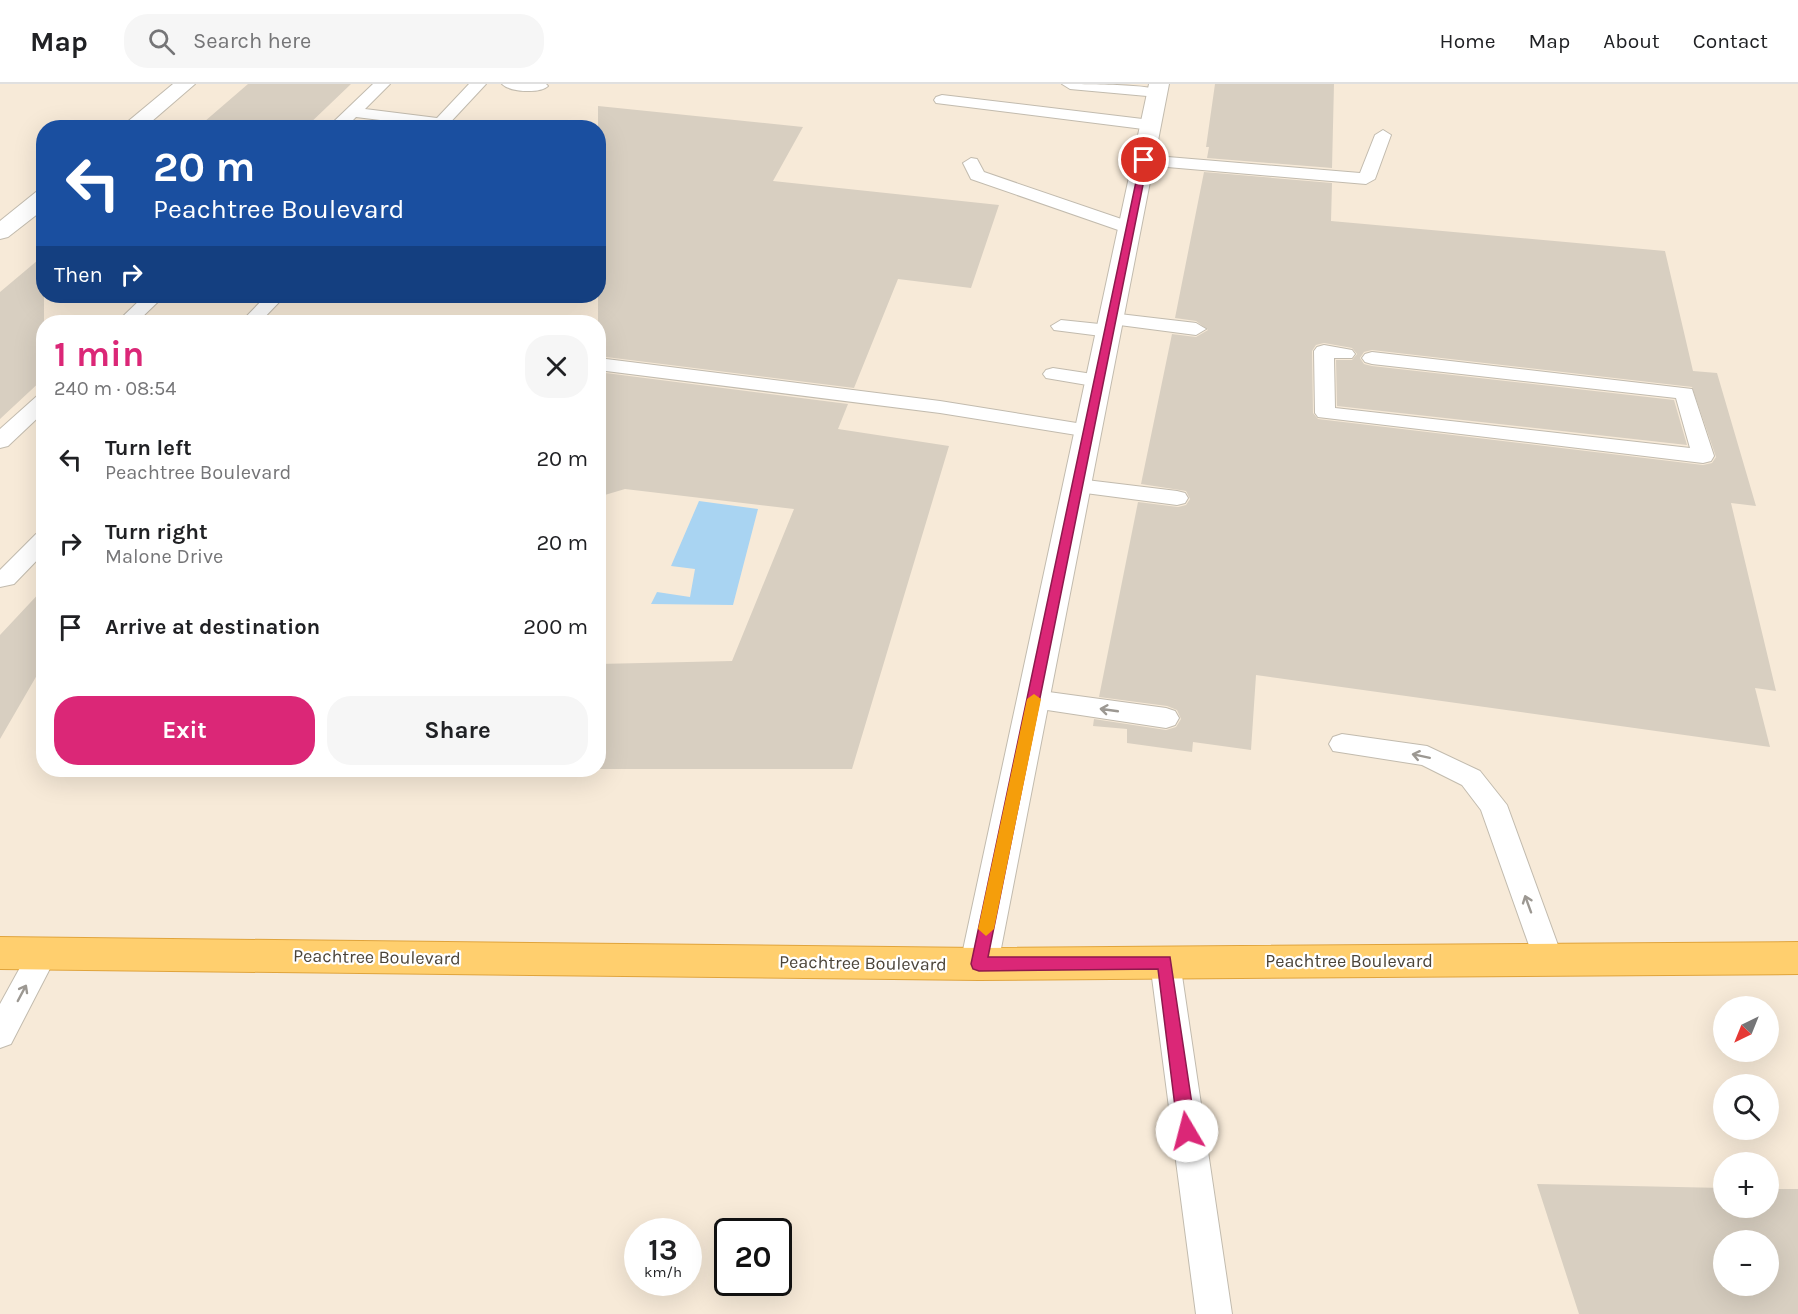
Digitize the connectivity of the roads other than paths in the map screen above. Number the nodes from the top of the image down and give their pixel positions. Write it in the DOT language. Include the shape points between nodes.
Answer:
graph roads {
  1 [pos="185,84"];
  2 [pos="382,84"];
  3 [pos="478,84"];
  4 [pos="510,84"];
  5 [pos="1070,84"];
  6 [pos="540,86"];
  7 [pos="1159,88"];
  8 [pos="942,100"];
  9 [pos="351,112"];
  10 [pos="140,120"];
  11 [pos="343,120"];
  12 [pos="405,120"];
  13 [pos="444,120"];
  14 [pos="1151,125"];
  15 [pos="1383,135"];
  16 [pos="1144,160"];
  17 [pos="971,163"];
  18 [pos="36,203"];
  19 [pos="1130,228"];
  20 [pos="0,232"];
  21 [pos="147,303"];
  22 [pos="269,303"];
  23 [pos="134,315"];
  24 [pos="257,315"];
  25 [pos="1110,325"];
  26 [pos="1061,326"];
  27 [pos="1196,329"];
  28 [pos="1346,354"];
  29 [pos="1372,358"];
  30 [pos="606,365"];
  31 [pos="1053,374"];
  32 [pos="1099,381"];
  33 [pos="36,407"];
  34 [pos="1089,431"];
  35 [pos="0,441"];
  36 [pos="1078,486"];
  37 [pos="1177,498"];
  38 [pos="36,547"];
  39 [pos="0,579"];
  40 [pos="1034,699"];
  41 [pos="1167,718"];
  42 [pos="1342,744"];
  43 [pos="0,953"];
  44 [pos="43,953"];
  45 [pos="1798,958"];
  46 [pos="1548,959"];
  47 [pos="1165,962"];
  48 [pos="979,964"];
  49 [pos="0,1034"];
  50 [pos="1214,1314"];
  1 -- 10 [label="street"];
  2 -- 9 [label="lane"];
  3 -- 13 [label="lane"];
  4 -- 6 [label="lane"];
  5 -- 7 [label="lane"];
  7 -- 14 [label="street"];
  8 -- 14 [label="lane"];
  9 -- 11 [label="lane"];
  9 -- 12 [label="lane"];
  14 -- 16 [label="street"];
  15 -- 16 [label="lane" via="1366,179"];
  16 -- 19 [label="street"];
  17 -- 19 [label="lane" via="976,175"];
  18 -- 20 [label="street"];
  19 -- 25 [label="street"];
  21 -- 23 [label="lane"];
  22 -- 24 [label="lane"];
  25 -- 26 [label="lane"];
  25 -- 27 [label="lane"];
  25 -- 32 [label="street"];
  28 -- 29 [label="lane" via="1324,351 1325,413 1702,456 1685,393"];
  30 -- 34 [label="lane" via="940,407"];
  31 -- 32 [label="lane"];
  32 -- 34 [label="street"];
  33 -- 35 [label="lane"];
  34 -- 36 [label="street"];
  36 -- 37 [label="lane"];
  36 -- 40 [label="street"];
  38 -- 39 [label="lane" via="6,578"];
  41 -- 40 [label="lane, one-way"];
  40 -- 48 [label="street"];
  46 -- 42 [label="lane, one-way" via="1493,805 1471,778 1427,756"];
  43 -- 44 [label="highway, Peachtree Boulevard"];
  44 -- 48 [label="highway, Peachtree Boulevard"];
  49 -- 44 [label="lane, one-way"];
  45 -- 46 [label="highway, Peachtree Boulevard"];
  46 -- 47 [label="highway, Peachtree Boulevard"];
  47 -- 48 [label="highway, Peachtree Boulevard"];
  47 -- 50 [label="lane"];
}
